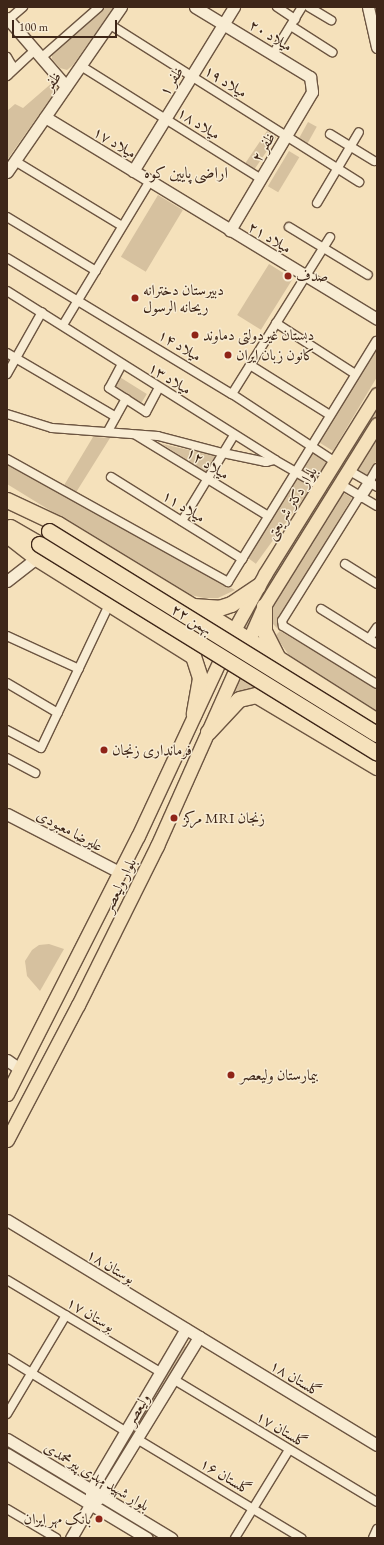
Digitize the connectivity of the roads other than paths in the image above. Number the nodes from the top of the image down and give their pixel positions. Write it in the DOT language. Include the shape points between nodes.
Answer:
graph roads {
  1 [pos="23,7"];
  2 [pos="99,7"];
  3 [pos="121,7"];
  4 [pos="195,7"];
  5 [pos="234,7"];
  6 [pos="277,7"];
  7 [pos="302,7"];
  8 [pos="309,7"];
  9 [pos="368,7"];
  10 [pos="8,19"];
  11 [pos="331,20"];
  12 [pos="293,22"];
  13 [pos="109,24"];
  14 [pos="224,25"];
  15 [pos="377,47"];
  16 [pos="332,52"];
  17 [pos="38,54"];
  18 [pos="273,54"];
  19 [pos="7,57"];
  20 [pos="81,66"];
  21 [pos="7,76"];
  22 [pos="192,76"];
  23 [pos="310,77"];
  24 [pos="66,86"];
  25 [pos="45,117"];
  26 [pos="166,119"];
  27 [pos="359,132"];
  28 [pos="330,134"];
  29 [pos="287,136"];
  30 [pos="350,146"];
  31 [pos="15,161"];
  32 [pos="374,161"];
  33 [pos="336,169"];
  34 [pos="134,171"];
  35 [pos="7,172"];
  36 [pos="261,179"];
  37 [pos="150,181"];
  38 [pos="360,182"];
  39 [pos="317,203"];
  40 [pos="7,217"];
  41 [pos="122,226"];
  42 [pos="289,226"];
  43 [pos="230,230"];
  44 [pos="330,237"];
  45 [pos="323,248"];
  46 [pos="7,258"];
  47 [pos="96,271"];
  48 [pos="306,275"];
  49 [pos="368,275"];
  50 [pos="7,291"];
  51 [pos="78,300"];
  52 [pos="42,312"];
  53 [pos="377,319"];
  54 [pos="276,323"];
  55 [pos="63,325"];
  56 [pos="376,341"];
  57 [pos="7,352"];
  58 [pos="16,358"];
  59 [pos="122,364"];
  60 [pos="250,365"];
  61 [pos="7,374"];
  62 [pos="355,374"];
  63 [pos="159,388"];
  64 [pos="232,394"];
  65 [pos="377,394"];
  66 [pos="126,399"];
  67 [pos="7,414"];
  68 [pos="330,416"];
  69 [pos="116,417"];
  70 [pos="377,424"];
  71 [pos="108,431"];
  72 [pos="133,434"];
  73 [pos="234,435"];
  74 [pos="311,446"];
  75 [pos="223,453"];
  76 [pos="7,459"];
  77 [pos="275,460"];
  78 [pos="335,462"];
  79 [pos="377,468"];
  80 [pos="348,470"];
  81 [pos="295,472"];
  82 [pos="112,477"];
  83 [pos="208,478"];
  84 [pos="340,484"];
  85 [pos="373,484"];
  86 [pos="320,486"];
  87 [pos="360,496"];
  88 [pos="7,500"];
  89 [pos="7,505"];
  90 [pos="377,506"];
  91 [pos="268,516"];
  92 [pos="182,521"];
  93 [pos="7,526"];
  94 [pos="7,535"];
  95 [pos="38,551"];
  96 [pos="242,559"];
  97 [pos="345,564"];
  98 [pos="7,581"];
  99 [pos="377,584"];
  100 [pos="258,586"];
  101 [pos="174,596"];
  102 [pos="193,606"];
  103 [pos="264,606"];
  104 [pos="321,609"];
  105 [pos="106,611"];
  106 [pos="377,627"];
  107 [pos="154,630"];
  108 [pos="234,630"];
  109 [pos="7,636"];
  110 [pos="249,640"];
  111 [pos="369,640"];
  112 [pos="377,644"];
  113 [pos="278,658"];
  114 [pos="79,669"];
  115 [pos="305,676"];
  116 [pos="7,684"];
  117 [pos="377,684"];
  118 [pos="285,711"];
  119 [pos="58,713"];
  120 [pos="194,713"];
  121 [pos="377,721"];
  122 [pos="7,730"];
  123 [pos="208,732"];
  124 [pos="377,734"];
  125 [pos="377,753"];
  126 [pos="7,758"];
  127 [pos="377,767"];
  128 [pos="35,773"];
  129 [pos="7,814"];
  130 [pos="138,836"];
  131 [pos="157,846"];
  132 [pos="119,872"];
  133 [pos="7,1060"];
  134 [pos="20,1069"];
  135 [pos="7,1094"];
  136 [pos="7,1140"];
  137 [pos="7,1220"];
  138 [pos="7,1280"];
  139 [pos="66,1315"];
  140 [pos="186,1329"];
  141 [pos="199,1337"];
  142 [pos="7,1358"];
  143 [pos="160,1372"];
  144 [pos="31,1373"];
  145 [pos="173,1379"];
  146 [pos="7,1414"];
  147 [pos="125,1432"];
  148 [pos="7,1439"];
  149 [pos="137,1439"];
  150 [pos="377,1445"];
  151 [pos="289,1450"];
  152 [pos="7,1454"];
  153 [pos="90,1490"];
  154 [pos="101,1497"];
  155 [pos="377,1502"];
  156 [pos="91,1504"];
  157 [pos="7,1509"];
  158 [pos="253,1509"];
  159 [pos="377,1528"];
  160 [pos="56,1538"];
  161 [pos="71,1538"];
  162 [pos="147,1538"];
  163 [pos="171,1538"];
  164 [pos="235,1538"];
  165 [pos="301,1538"];
  166 [pos="373,1538"];
  1 -- 10 [label="street"];
  2 -- 17 [label="street"];
  3 -- 13 [label="street, ظفر"];
  4 -- 14 [label="street, میلاد ۲۰"];
  5 -- 14 [label="street, ظفر ۱"];
  6 -- 12 [label="street"];
  7 -- 12 [label="street"];
  8 -- 11 [label="street"];
  9 -- 15 [label="street"];
  10 -- 17 [label="street"];
  12 -- 16 [label="street"];
  12 -- 18 [label="street"];
  13 -- 20 [label="street, ظفر"];
  13 -- 22 [label="street, میلاد ۱۹"];
  14 -- 18 [label="street, میلاد ۲۰"];
  14 -- 22 [label="street, ظفر ۱"];
  17 -- 21 [label="street"];
  17 -- 24 [label="street"];
  18 -- 23 [label="street, میلاد ۲۰"];
  19 -- 21 [label="street" via="11,69"];
  20 -- 24 [label="street, ظفر"];
  20 -- 26 [label="street, میلاد ۱۸"];
  22 -- 26 [label="street, ظفر ۱"];
  22 -- 29 [label="street, میلاد ۱۹"];
  23 -- 29 [label="street, ظفر ۲" via="312,92"];
  24 -- 25 [label="street, ظفر"];
  25 -- 31 [label="street, ظفر"];
  25 -- 34 [label="street, میلاد ۱۷"];
  26 -- 34 [label="street, ظفر ۱"];
  26 -- 36 [label="street, میلاد ۱۸"];
  27 -- 30 [label="street"];
  28 -- 30 [label="street"];
  29 -- 33 [label="street, میلاد ۱۹"];
  29 -- 36 [label="street, ظفر ۲"];
  30 -- 32 [label="street"];
  30 -- 33 [label="street"];
  31 -- 35 [label="street, ظفر"];
  31 -- 41 [label="street"];
  33 -- 38 [label="street, میلاد ۱۹"];
  33 -- 39 [label="street"];
  34 -- 37 [label="street, میلاد ۱۷"];
  36 -- 43 [label="street, ظفر ۲"];
  37 -- 41 [label="street"];
  37 -- 43 [label="street, میلاد ۱۷"];
  40 -- 47 [label="street"];
  41 -- 47 [label="street"];
  42 -- 45 [label="street"];
  43 -- 48 [label="street, میلاد ۲۱"];
  44 -- 45 [label="street"];
  45 -- 48 [label="street"];
  45 -- 49 [label="street"];
  46 -- 51 [label="street, میلاد ۱۴"];
  47 -- 51 [label="street"];
  48 -- 53 [label="street, میلاد ۲۱"];
  48 -- 54 [label="street"];
  50 -- 52 [label="street, میلاد ۱۳"];
  51 -- 55 [label="street"];
  51 -- 64 [label="street, میلاد ۱۴"];
  52 -- 55 [label="street, میلاد ۱۳"];
  52 -- 58 [label="street"];
  54 -- 60 [label="street"];
  54 -- 62 [label="street"];
  55 -- 59 [label="street, میلاد ۱۳"];
  56 -- 62 [label="street"];
  57 -- 58 [label="street"];
  58 -- 61 [label="street"];
  58 -- 69 [label="street"];
  59 -- 63 [label="street, میلاد ۱۳"];
  59 -- 66 [label="street" via="109,388"];
  60 -- 64 [label="street"];
  60 -- 68 [label="street"];
  62 -- 68 [label="street"];
  63 -- 66 [label="street" via="146,412"];
  63 -- 73 [label="street, میلاد ۱۳"];
  64 -- 74 [label="street, میلاد ۱۴"];
  65 -- 78 [label="main road, بلوار دکتر شریعتی"];
  66 -- 69 [label="street"];
  67 -- 71 [label="street" via="52,428"];
  68 -- 74 [label="street"];
  69 -- 71 [label="street"];
  70 -- 80 [label="main road, بلوار دکتر شریعتی"];
  71 -- 72 [label="street, میلاد ۱۲"];
  72 -- 75 [label="street, میلاد ۱۲" via="158,436"];
  72 -- 83 [label="street, میلاد ۱۲"];
  73 -- 75 [label="street"];
  73 -- 77 [label="street, میلاد ۱۳"];
  74 -- 78 [label="street, میلاد ۱۴"];
  74 -- 81 [label="street"];
  75 -- 77 [label="street, میلاد ۱۲" via="266,462"];
  75 -- 83 [label="street"];
  76 -- 96 [label="street" via="228,582"];
  77 -- 81 [label="street, میلاد ۱۳"];
  78 -- 86 [label="main road, بلوار دکتر شریعتی"];
  79 -- 85 [label="street"];
  80 -- 84 [label="main road, بلوار دکتر شریعتی"];
  80 -- 85 [label="street"];
  81 -- 86 [label="street, میلاد ۱۳"];
  81 -- 91 [label="street"];
  82 -- 92 [label="street, میلاد ۱۱"];
  83 -- 91 [label="street, میلاد ۱۲"];
  83 -- 92 [label="street"];
  84 -- 87 [label="street"];
  84 -- 103 [label="main road, بلوار دکتر شریعتی"];
  85 -- 87 [label="street"];
  86 -- 100 [label="main road, بلوار دکتر شریعتی"];
  87 -- 90 [label="street"];
  87 -- 117 [label="street" via="282,621 283,626"];
  88 -- 101 [label="highway" via="58,524"];
  89 -- 124 [label="highway, ۲۲ بهمن, bridge"];
  91 -- 96 [label="street"];
  92 -- 96 [label="street, میلاد ۱۱"];
  93 -- 95 [label="highway, ۲۲ بهمن"];
  94 -- 95 [label="highway"];
  95 -- 98 [label="street"];
  95 -- 107 [label="highway"];
  95 -- 125 [label="highway, ۲۲ بهمن, bridge"];
  97 -- 99 [label="street"];
  100 -- 102 [label="highway" via="225,606"];
  100 -- 108 [label="main road, بلوار دکتر شریعتی"];
  101 -- 102 [label="highway"];
  101 -- 107 [label="highway" via="175,611 172,618 168,624"];
  102 -- 108 [label="highway"];
  103 -- 110 [label="main road, بلوار دکتر شریعتی"];
  103 -- 113 [label="highway" via="264,631"];
  104 -- 111 [label="street"];
  105 -- 114 [label="street"];
  106 -- 111 [label="street"];
  107 -- 120 [label="highway" via="183,647 198,665 200,678"];
  108 -- 110 [label="highway"];
  108 -- 120 [label="main road, بلوار ولیعصر"];
  109 -- 114 [label="street"];
  110 -- 113 [label="highway"];
  110 -- 123 [label="main road, بلوار ولیعصر"];
  111 -- 112 [label="street"];
  113 -- 115 [label="highway"];
  114 -- 119 [label="street"];
  115 -- 118 [label="highway" via="288,690"];
  115 -- 121 [label="highway"];
  116 -- 119 [label="street"];
  118 -- 123 [label="highway" via="264,698 256,695 246,696 230,707"];
  118 -- 127 [label="highway"];
  119 -- 122 [label="street" via="41,748"];
  120 -- 130 [label="main road, بلوار ولیعصر"];
  123 -- 131 [label="main road, بلوار ولیعصر"];
  126 -- 128 [label="street"];
  129 -- 132 [label="street, علیرضا معبودی"];
  130 -- 131 [label="main road"];
  130 -- 132 [label="main road, بلوار ولیعصر"];
  131 -- 136 [label="main road, بلوار ولیعصر"];
  132 -- 134 [label="main road, بلوار ولیعصر"];
  133 -- 134 [label="street"];
  134 -- 135 [label="main road, بلوار ولیعصر"];
  137 -- 140 [label="street, بوستان ۱۸"];
  138 -- 139 [label="street, بوستان ۱۷"];
  139 -- 143 [label="street, بوستان ۱۷"];
  139 -- 144 [label="street"];
  140 -- 141 [label="street, بوستان ۱۸"];
  140 -- 143 [label="street, ولیعصر"];
  141 -- 145 [label="street, ولیعصر"];
  141 -- 150 [label="street, گلستان ۱۸"];
  142 -- 144 [label="street"];
  143 -- 147 [label="street, ولیعصر"];
  144 -- 146 [label="street"];
  144 -- 147 [label="street"];
  145 -- 149 [label="street, ولیعصر"];
  145 -- 151 [label="street, گلستان ۱۷"];
  147 -- 153 [label="street, ولیعصر"];
  148 -- 153 [label="street, بلوار شهید مهدی پیرمحمدی"];
  149 -- 154 [label="street, ولیعصر"];
  149 -- 158 [label="street, گلستان ۱۶"];
  151 -- 155 [label="street, گلستان ۱۷"];
  151 -- 158 [label="street"];
  152 -- 156 [label="street, بلوار شهید مهدی پیرمحمدی"];
  153 -- 154 [label="street, بلوار شهید مهدی پیرمحمدی"];
  153 -- 156 [label="street"];
  154 -- 156 [label="street"];
  154 -- 163 [label="street, بلوار شهید مهدی پیرمحمدی"];
  156 -- 161 [label="street"];
  156 -- 162 [label="street, بلوار شهید مهدی پیرمحمدی"];
  157 -- 160 [label="street"];
  158 -- 164 [label="street"];
  158 -- 165 [label="street, گلستان ۱۶"];
  159 -- 166 [label="street"];
}
